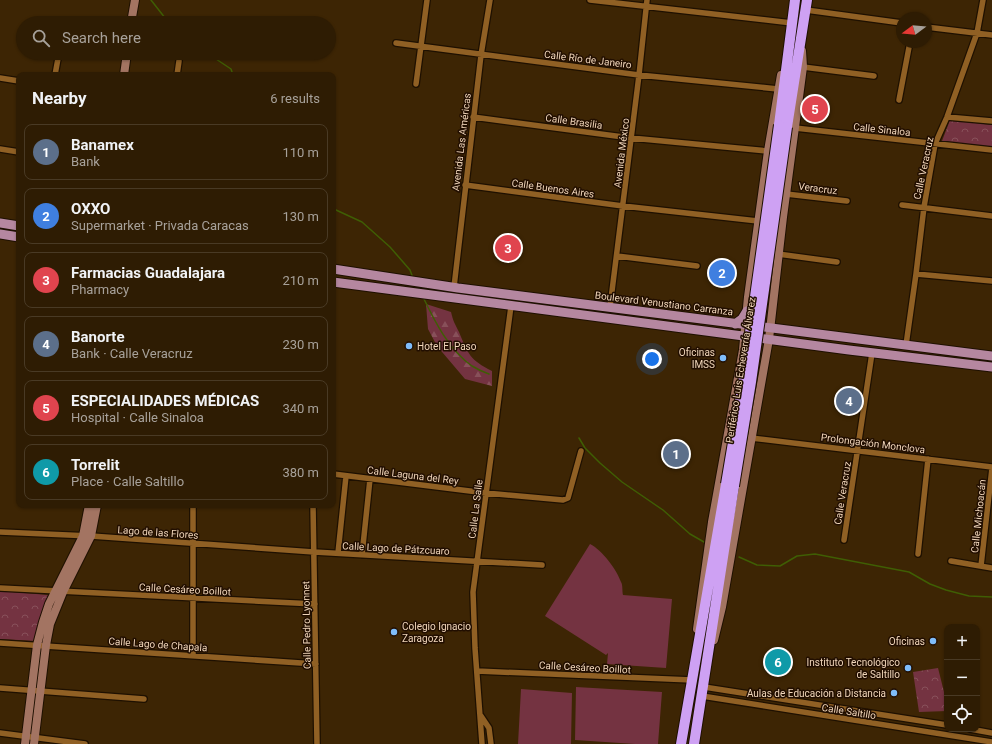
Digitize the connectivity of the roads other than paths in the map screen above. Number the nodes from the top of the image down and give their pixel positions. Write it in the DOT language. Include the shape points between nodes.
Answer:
graph roads {
  1 [pos="135,0"];
  2 [pos="427,0"];
  3 [pos="490,0"];
  4 [pos="590,0"];
  5 [pos="647,0"];
  6 [pos="795,0"];
  7 [pos="983,0"];
  8 [pos="807,5"];
  9 [pos="646,7"];
  10 [pos="132,16"];
  11 [pos="896,22"];
  12 [pos="792,23"];
  13 [pos="932,27"];
  14 [pos="977,33"];
  15 [pos="992,34"];
  16 [pos="802,37"];
  17 [pos="396,43"];
  18 [pos="421,46"];
  19 [pos="909,48"];
  20 [pos="481,54"];
  21 [pos="58,60"];
  22 [pos="126,60"];
  23 [pos="179,60"];
  24 [pos="786,65"];
  25 [pos="802,67"];
  26 [pos="56,72"];
  27 [pos="124,72"];
  28 [pos="177,72"];
  29 [pos="639,75"];
  30 [pos="874,76"];
  31 [pos="0,78"];
  32 [pos="16,80"];
  33 [pos="416,84"];
  34 [pos="778,89"];
  35 [pos="898,100"];
  36 [pos="473,117"];
  37 [pos="947,117"];
  38 [pos="992,121"];
  39 [pos="787,127"];
  40 [pos="631,138"];
  41 [pos="935,144"];
  42 [pos="0,149"];
  43 [pos="992,150"];
  44 [pos="768,151"];
  45 [pos="16,152"];
  46 [pos="465,185"];
  47 [pos="786,194"];
  48 [pos="847,201"];
  49 [pos="902,205"];
  50 [pos="623,206"];
  51 [pos="924,207"];
  52 [pos="992,216"];
  53 [pos="758,221"];
  54 [pos="0,223"];
  55 [pos="16,226"];
  56 [pos="0,234"];
  57 [pos="16,237"];
  58 [pos="778,254"];
  59 [pos="617,256"];
  60 [pos="837,262"];
  61 [pos="698,266"];
  62 [pos="336,269"];
  63 [pos="916,274"];
  64 [pos="992,281"];
  65 [pos="336,282"];
  66 [pos="454,287"];
  67 [pos="748,297"];
  68 [pos="511,306"];
  69 [pos="610,307"];
  70 [pos="747,311"];
  71 [pos="771,312"];
  72 [pos="734,324"];
  73 [pos="746,325"];
  74 [pos="770,328"];
  75 [pos="744,336"];
  76 [pos="769,339"];
  77 [pos="906,345"];
  78 [pos="742,352"];
  79 [pos="872,353"];
  80 [pos="766,356"];
  81 [pos="992,356"];
  82 [pos="992,367"];
  83 [pos="751,438"];
  84 [pos="858,450"];
  85 [pos="581,451"];
  86 [pos="928,459"];
  87 [pos="992,468"];
  88 [pos="336,474"];
  89 [pos="346,476"];
  90 [pos="370,479"];
  91 [pos="730,485"];
  92 [pos="486,493"];
  93 [pos="90,508"];
  94 [pos="96,508"];
  95 [pos="193,508"];
  96 [pos="313,508"];
  97 [pos="0,532"];
  98 [pos="87,536"];
  99 [pos="844,540"];
  100 [pos="193,543"];
  101 [pos="314,552"];
  102 [pos="338,554"];
  103 [pos="918,554"];
  104 [pos="362,555"];
  105 [pos="477,561"];
  106 [pos="951,561"];
  107 [pos="542,565"];
  108 [pos="982,566"];
  109 [pos="992,568"];
  110 [pos="0,588"];
  111 [pos="59,591"];
  112 [pos="194,598"];
  113 [pos="315,604"];
  114 [pos="0,643"];
  115 [pos="41,645"];
  116 [pos="709,652"];
  117 [pos="193,655"];
  118 [pos="696,659"];
  119 [pos="316,664"];
  120 [pos="477,671"];
  121 [pos="692,680"];
  122 [pos="0,688"];
  123 [pos="36,691"];
  124 [pos="703,692"];
  125 [pos="144,699"];
  126 [pos="480,716"];
  127 [pos="944,725"];
  128 [pos="980,731"];
  129 [pos="0,733"];
  130 [pos="992,733"];
  131 [pos="30,740"];
  132 [pos="992,742"];
  133 [pos="85,744"];
  134 [pos="317,744"];
  135 [pos="482,744"];
  136 [pos="491,744"];
  137 [pos="681,744"];
  138 [pos="694,744"];
  1 -- 10 [label="street"];
  2 -- 18 [label="street"];
  3 -- 20 [label="street, Avenida Las Américas"];
  4 -- 9 [label="street"];
  5 -- 9 [label="street, Avenida México"];
  6 -- 12 [label="highway, Periférico Luis Echeverría Álvarez"];
  7 -- 14 [label="street, Calle Veracruz"];
  8 -- 11 [label="street"];
  8 -- 16 [label="highway, Periférico Luis Echeverría Álvarez"];
  9 -- 12 [label="street"];
  9 -- 29 [label="street, Avenida México"];
  12 -- 24 [label="highway, Periférico Luis Echeverría Álvarez"];
  13 -- 14 [label="street"];
  14 -- 15 [label="street"];
  14 -- 37 [label="street, Calle Veracruz"];
  16 -- 25 [label="street"];
  16 -- 39 [label="highway, Periférico Luis Echeverría Álvarez"];
  17 -- 18 [label="street, Calle Río de Janeiro"];
  18 -- 20 [label="street, Calle Río de Janeiro"];
  18 -- 33 [label="street"];
  19 -- 35 [label="street"];
  20 -- 29 [label="street, Calle Río de Janeiro"];
  20 -- 36 [label="street, Avenida Las Américas"];
  21 -- 26 [label="street"];
  22 -- 27 [label="street"];
  23 -- 28 [label="street"];
  24 -- 34 [label="street, Periférico Luis Echeverría Álvarez"];
  24 -- 39 [label="highway, Periférico Luis Echeverría Álvarez"];
  25 -- 30 [label="street"];
  25 -- 39 [label="street"];
  29 -- 34 [label="street, Calle Río de Janeiro"];
  29 -- 40 [label="street, Avenida México"];
  31 -- 32 [label="street"];
  34 -- 44 [label="street, Periférico Luis Echeverría Álvarez"];
  36 -- 40 [label="street, Calle Brasilia"];
  36 -- 46 [label="street, Avenida Las Américas"];
  37 -- 38 [label="street"];
  37 -- 41 [label="street, Calle Veracruz"];
  39 -- 41 [label="street, Calle Sinaloa"];
  39 -- 47 [label="street"];
  39 -- 91 [label="highway, Periférico Luis Echeverría Álvarez, bridge" via="742,383"];
  40 -- 44 [label="street, Calle Brasilia"];
  40 -- 50 [label="street, Avenida México"];
  41 -- 43 [label="street, Calle Sinaloa"];
  41 -- 51 [label="street, Calle Veracruz"];
  42 -- 45 [label="street"];
  44 -- 53 [label="street, Periférico Luis Echeverría Álvarez"];
  46 -- 50 [label="street, Calle Buenos Aires"];
  46 -- 66 [label="street, Avenida Las Américas"];
  47 -- 48 [label="street, Veracruz"];
  47 -- 58 [label="street"];
  49 -- 51 [label="street"];
  50 -- 53 [label="street, Calle Buenos Aires"];
  50 -- 59 [label="street, Avenida México"];
  51 -- 52 [label="street"];
  51 -- 63 [label="street, Calle Veracruz"];
  53 -- 67 [label="street, Periférico Luis Echeverría Álvarez"];
  54 -- 55 [label="main road"];
  56 -- 57 [label="main road"];
  58 -- 60 [label="street"];
  58 -- 71 [label="street"];
  59 -- 61 [label="street"];
  59 -- 69 [label="street, Avenida México"];
  62 -- 66 [label="main road, Boulevard Venustiano Carranza"];
  63 -- 64 [label="street"];
  63 -- 77 [label="street, Calle Veracruz"];
  65 -- 68 [label="main road"];
  66 -- 69 [label="main road, Boulevard Venustiano Carranza"];
  67 -- 70 [label="street, Periférico Luis Echeverría Álvarez"];
  67 -- 71 [label="street" via="750,312 755,318 759,320"];
  68 -- 75 [label="main road"];
  68 -- 92 [label="street, Calle La Salle"];
  69 -- 72 [label="main road, Boulevard Venustiano Carranza"];
  70 -- 72 [label="main road" via="742,319"];
  70 -- 73 [label="street, Periférico Luis Echeverría Álvarez"];
  71 -- 74 [label="street"];
  72 -- 73 [label="main road, Boulevard Venustiano Carranza"];
  73 -- 74 [label="main road, Boulevard Venustiano Carranza"];
  73 -- 75 [label="street, Periférico Luis Echeverría Álvarez"];
  74 -- 76 [label="street"];
  74 -- 77 [label="main road, Boulevard Venustiano Carranza"];
  75 -- 76 [label="main road"];
  75 -- 78 [label="street, Periférico Luis Echeverría Álvarez"];
  76 -- 79 [label="main road"];
  76 -- 80 [label="street"];
  77 -- 81 [label="main road, Boulevard Venustiano Carranza"];
  78 -- 80 [label="street" via="749,346 757,345"];
  78 -- 118 [label="street, Periférico Luis Echeverría Álvarez" via="712,522 698,618"];
  79 -- 82 [label="main road"];
  79 -- 84 [label="street, Calle Veracruz"];
  80 -- 83 [label="street"];
  83 -- 84 [label="street, Prolongación Monclova"];
  83 -- 116 [label="street" via="722,607 716,636"];
  84 -- 86 [label="street, Prolongación Monclova"];
  84 -- 99 [label="street, Calle Veracruz"];
  85 -- 92 [label="street, Calle Laguna del Rey" via="568,498 563,500"];
  86 -- 87 [label="street, Prolongación Monclova"];
  86 -- 103 [label="street"];
  87 -- 108 [label="street, Calle Michoacán"];
  88 -- 89 [label="street, Calle Laguna del Rey"];
  89 -- 90 [label="street, Calle Laguna del Rey"];
  89 -- 102 [label="street"];
  90 -- 92 [label="street, Calle Laguna del Rey"];
  90 -- 104 [label="street"];
  91 -- 116 [label="highway, Periférico Luis Echeverría Álvarez"];
  91 -- 118 [label="highway, Periférico Luis Echeverría Álvarez"];
  92 -- 105 [label="street, Calle La Salle"];
  93 -- 98 [label="street"];
  94 -- 98 [label="street"];
  95 -- 100 [label="street"];
  96 -- 101 [label="street, Calle Pedro Lyonnet"];
  97 -- 98 [label="street, Lago de las Flores"];
  98 -- 100 [label="street, Lago de las Flores"];
  98 -- 111 [label="street"];
  100 -- 101 [label="street, Lago de las Flores"];
  100 -- 112 [label="street"];
  101 -- 102 [label="street, Calle Lago de Pátzcuaro"];
  101 -- 113 [label="street, Calle Pedro Lyonnet"];
  102 -- 104 [label="street, Calle Lago de Pátzcuaro"];
  104 -- 105 [label="street, Calle Lago de Pátzcuaro"];
  105 -- 107 [label="street, Calle Lago de Pátzcuaro"];
  105 -- 120 [label="street, Calle La Salle" via="473,592"];
  106 -- 108 [label="street"];
  108 -- 109 [label="street"];
  110 -- 111 [label="street, Calle Cesáreo Boillot"];
  111 -- 112 [label="street, Calle Cesáreo Boillot"];
  111 -- 115 [label="street" via="42,622"];
  112 -- 113 [label="street, Calle Cesáreo Boillot"];
  112 -- 117 [label="street"];
  113 -- 119 [label="street, Calle Pedro Lyonnet"];
  114 -- 115 [label="street, Calle Lago de Chapala"];
  115 -- 117 [label="street, Calle Lago de Chapala"];
  115 -- 123 [label="street"];
  116 -- 124 [label="highway, Periférico Luis Echeverría Álvarez"];
  117 -- 119 [label="street, Calle Lago de Chapala"];
  118 -- 121 [label="highway, Periférico Luis Echeverría Álvarez"];
  119 -- 134 [label="street, Calle Pedro Lyonnet"];
  120 -- 121 [label="street, Calle Cesáreo Boillot"];
  120 -- 126 [label="street, Calle La Salle"];
  121 -- 137 [label="highway, Periférico Luis Echeverría Álvarez"];
  122 -- 123 [label="street"];
  123 -- 125 [label="street"];
  123 -- 131 [label="street"];
  124 -- 127 [label="street, Calle Saltillo"];
  124 -- 132 [label="street, Calle Saltillo"];
  124 -- 137 [label="highway"];
  124 -- 138 [label="highway, Periférico Luis Echeverría Álvarez"];
  126 -- 135 [label="street, Calle La Salle"];
  126 -- 136 [label="street, Calle La Salle" via="489,728"];
  128 -- 130 [label="street"];
  129 -- 131 [label="street"];
  131 -- 133 [label="street"];
}
